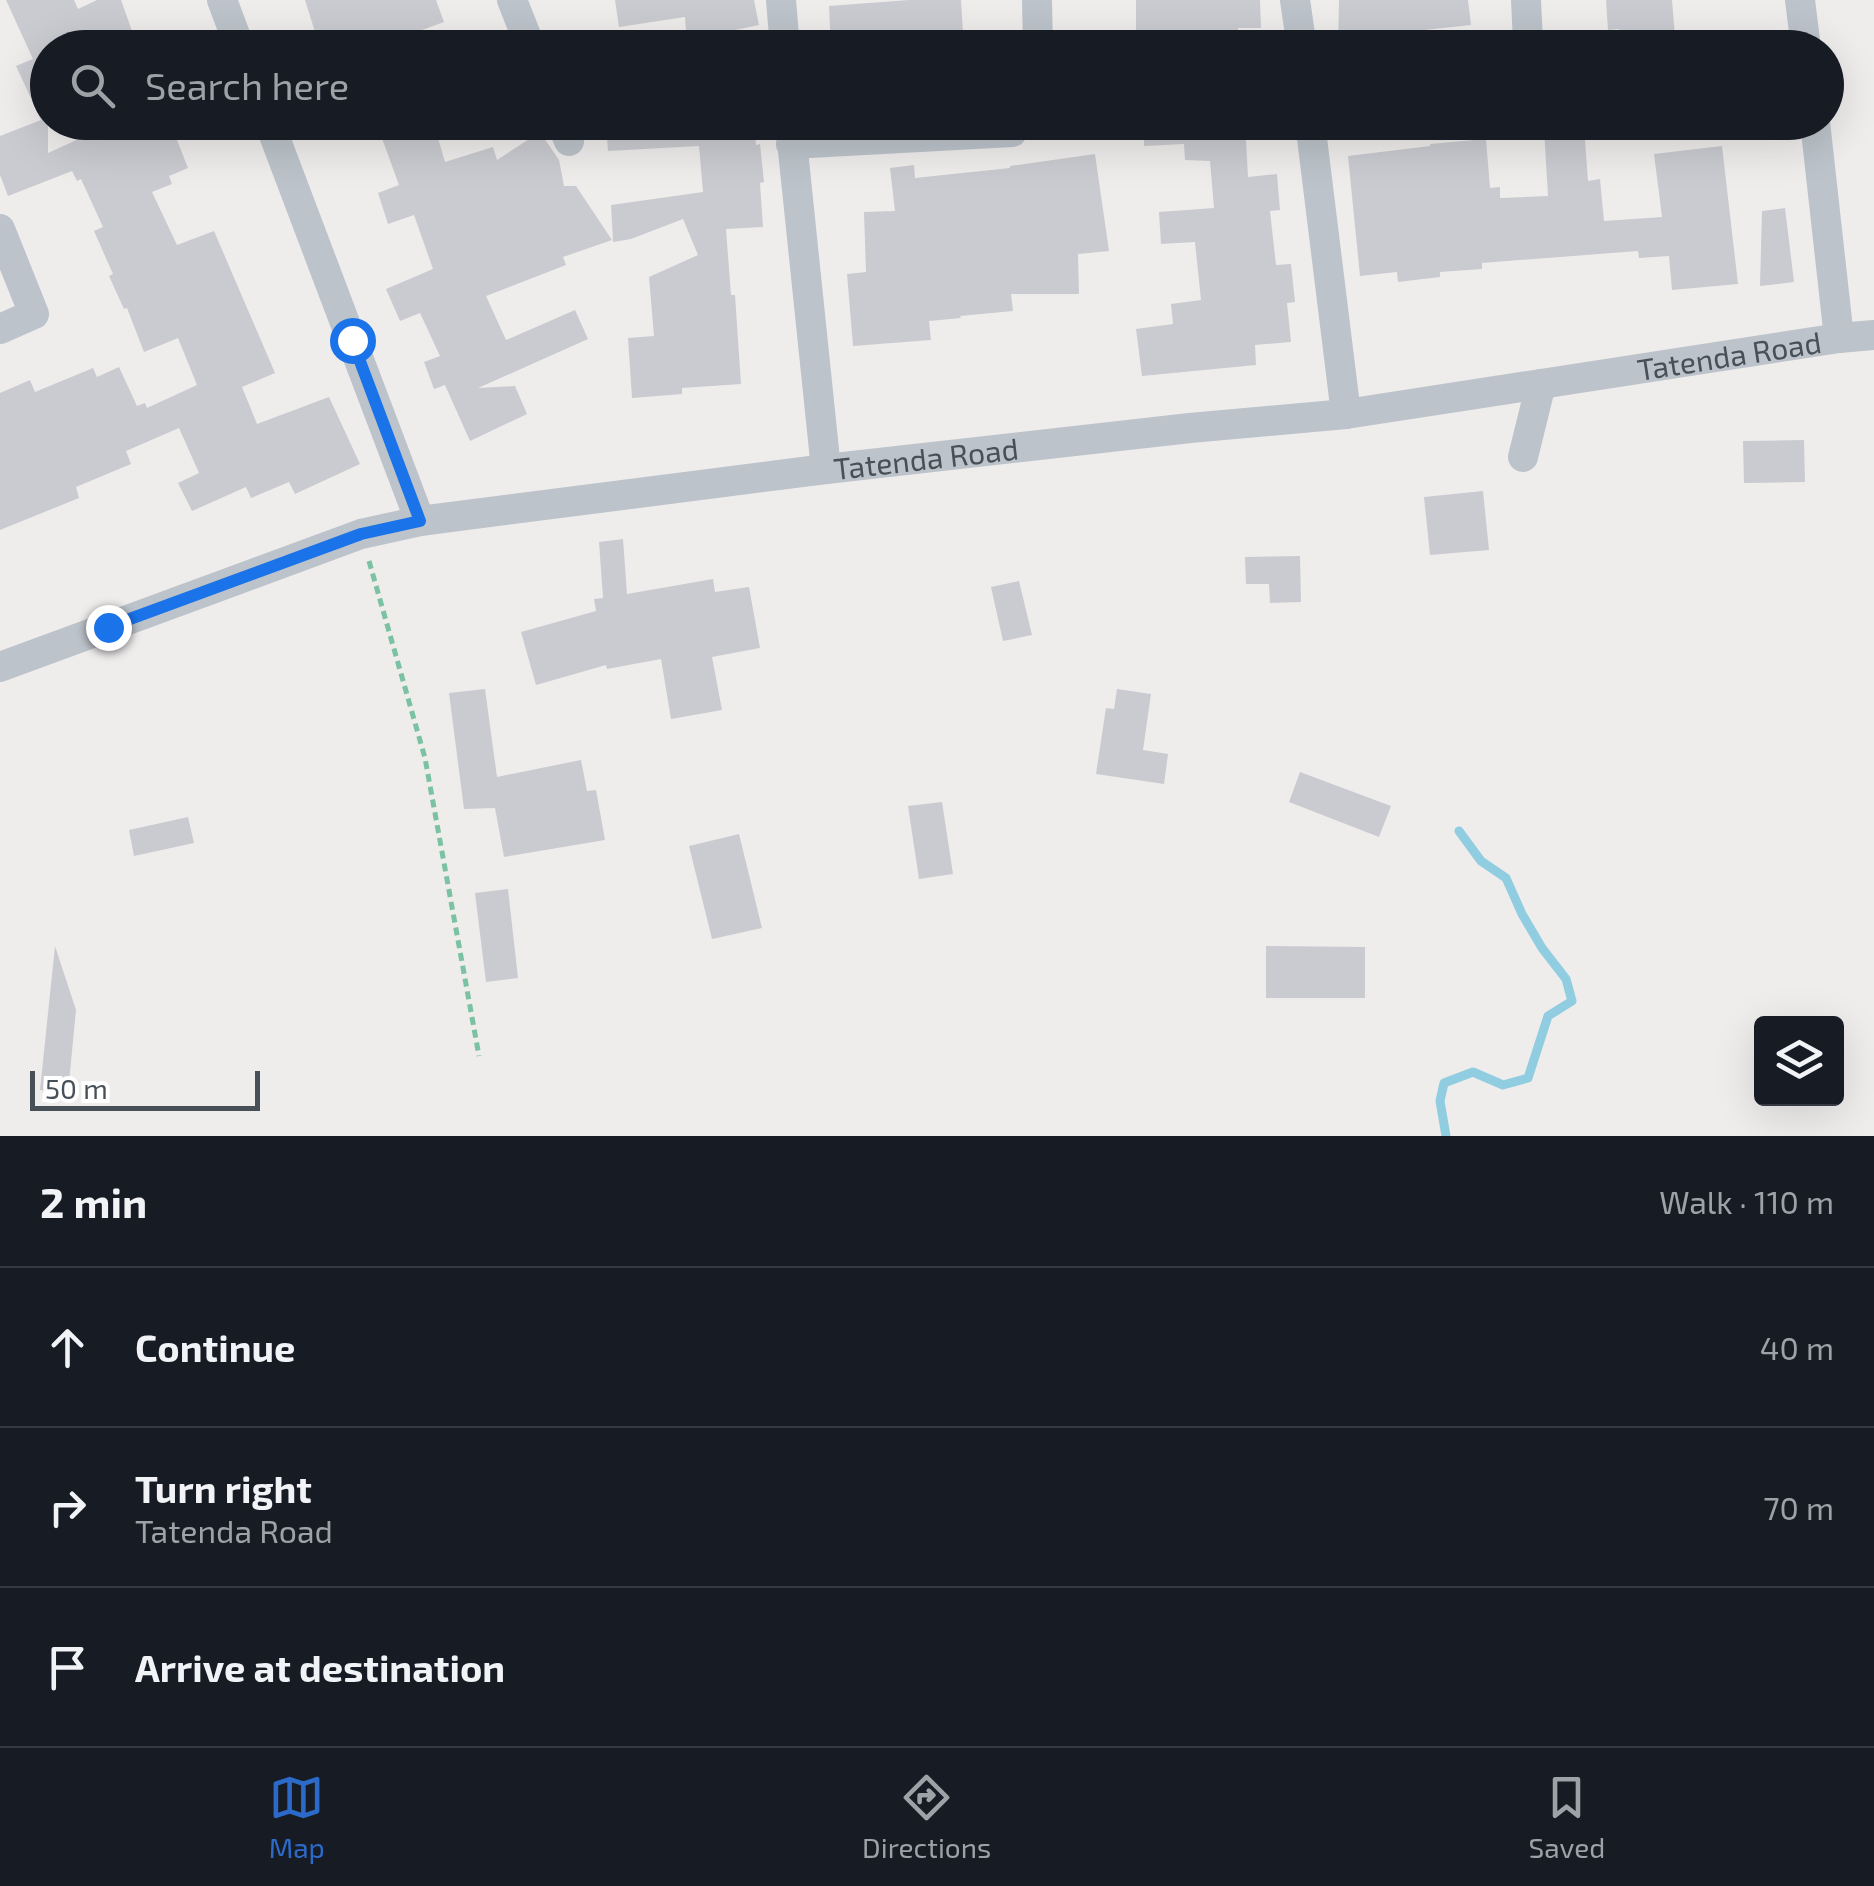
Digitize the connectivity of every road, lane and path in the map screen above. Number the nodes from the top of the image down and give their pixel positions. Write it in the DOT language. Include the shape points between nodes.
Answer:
graph roads {
  1 [pos="222,0"];
  2 [pos="512,0"];
  3 [pos="780,0"];
  4 [pos="1037,0"];
  5 [pos="1295,0"];
  6 [pos="1526,0"];
  7 [pos="1800,0"];
  8 [pos="233,30"];
  9 [pos="524,30"];
  10 [pos="783,30"];
  11 [pos="1038,30"];
  12 [pos="1299,30"];
  13 [pos="1527,30"];
  14 [pos="1804,30"];
  15 [pos="276,140"];
  16 [pos="792,140"];
  17 [pos="1312,140"];
  18 [pos="1816,140"];
  19 [pos="0,229"];
  20 [pos="0,329"];
  21 [pos="1874,335"];
  22 [pos="1840,338"];
  23 [pos="1541,384"];
  24 [pos="1346,414"];
  25 [pos="1522,458"];
  26 [pos="826,469"];
  27 [pos="420,521"];
  28 [pos="361,534"];
  29 [pos="0,667"];
  30 [pos="479,1056"];
  1 -- 8 [label="street"];
  2 -- 9 [label="street"];
  3 -- 10 [label="street"];
  4 -- 11 [label="street"];
  5 -- 12 [label="street"];
  6 -- 13 [label="street"];
  7 -- 14 [label="street"];
  15 -- 27 [label="street"];
  16 -- 26 [label="street"];
  17 -- 24 [label="street"];
  18 -- 22 [label="street"];
  19 -- 20 [label="street" via="34,314"];
  21 -- 22 [label="street, Tatenda Road"];
  22 -- 23 [label="street, Tatenda Road"];
  23 -- 24 [label="street, Tatenda Road"];
  23 -- 25 [label="street"];
  24 -- 26 [label="street, Tatenda Road"];
  26 -- 27 [label="street, Tatenda Road"];
  27 -- 28 [label="street, Tatenda Road"];
  28 -- 29 [label="street, Tatenda Road"];
  28 -- 30 [label="path" via="425,758"];
}
